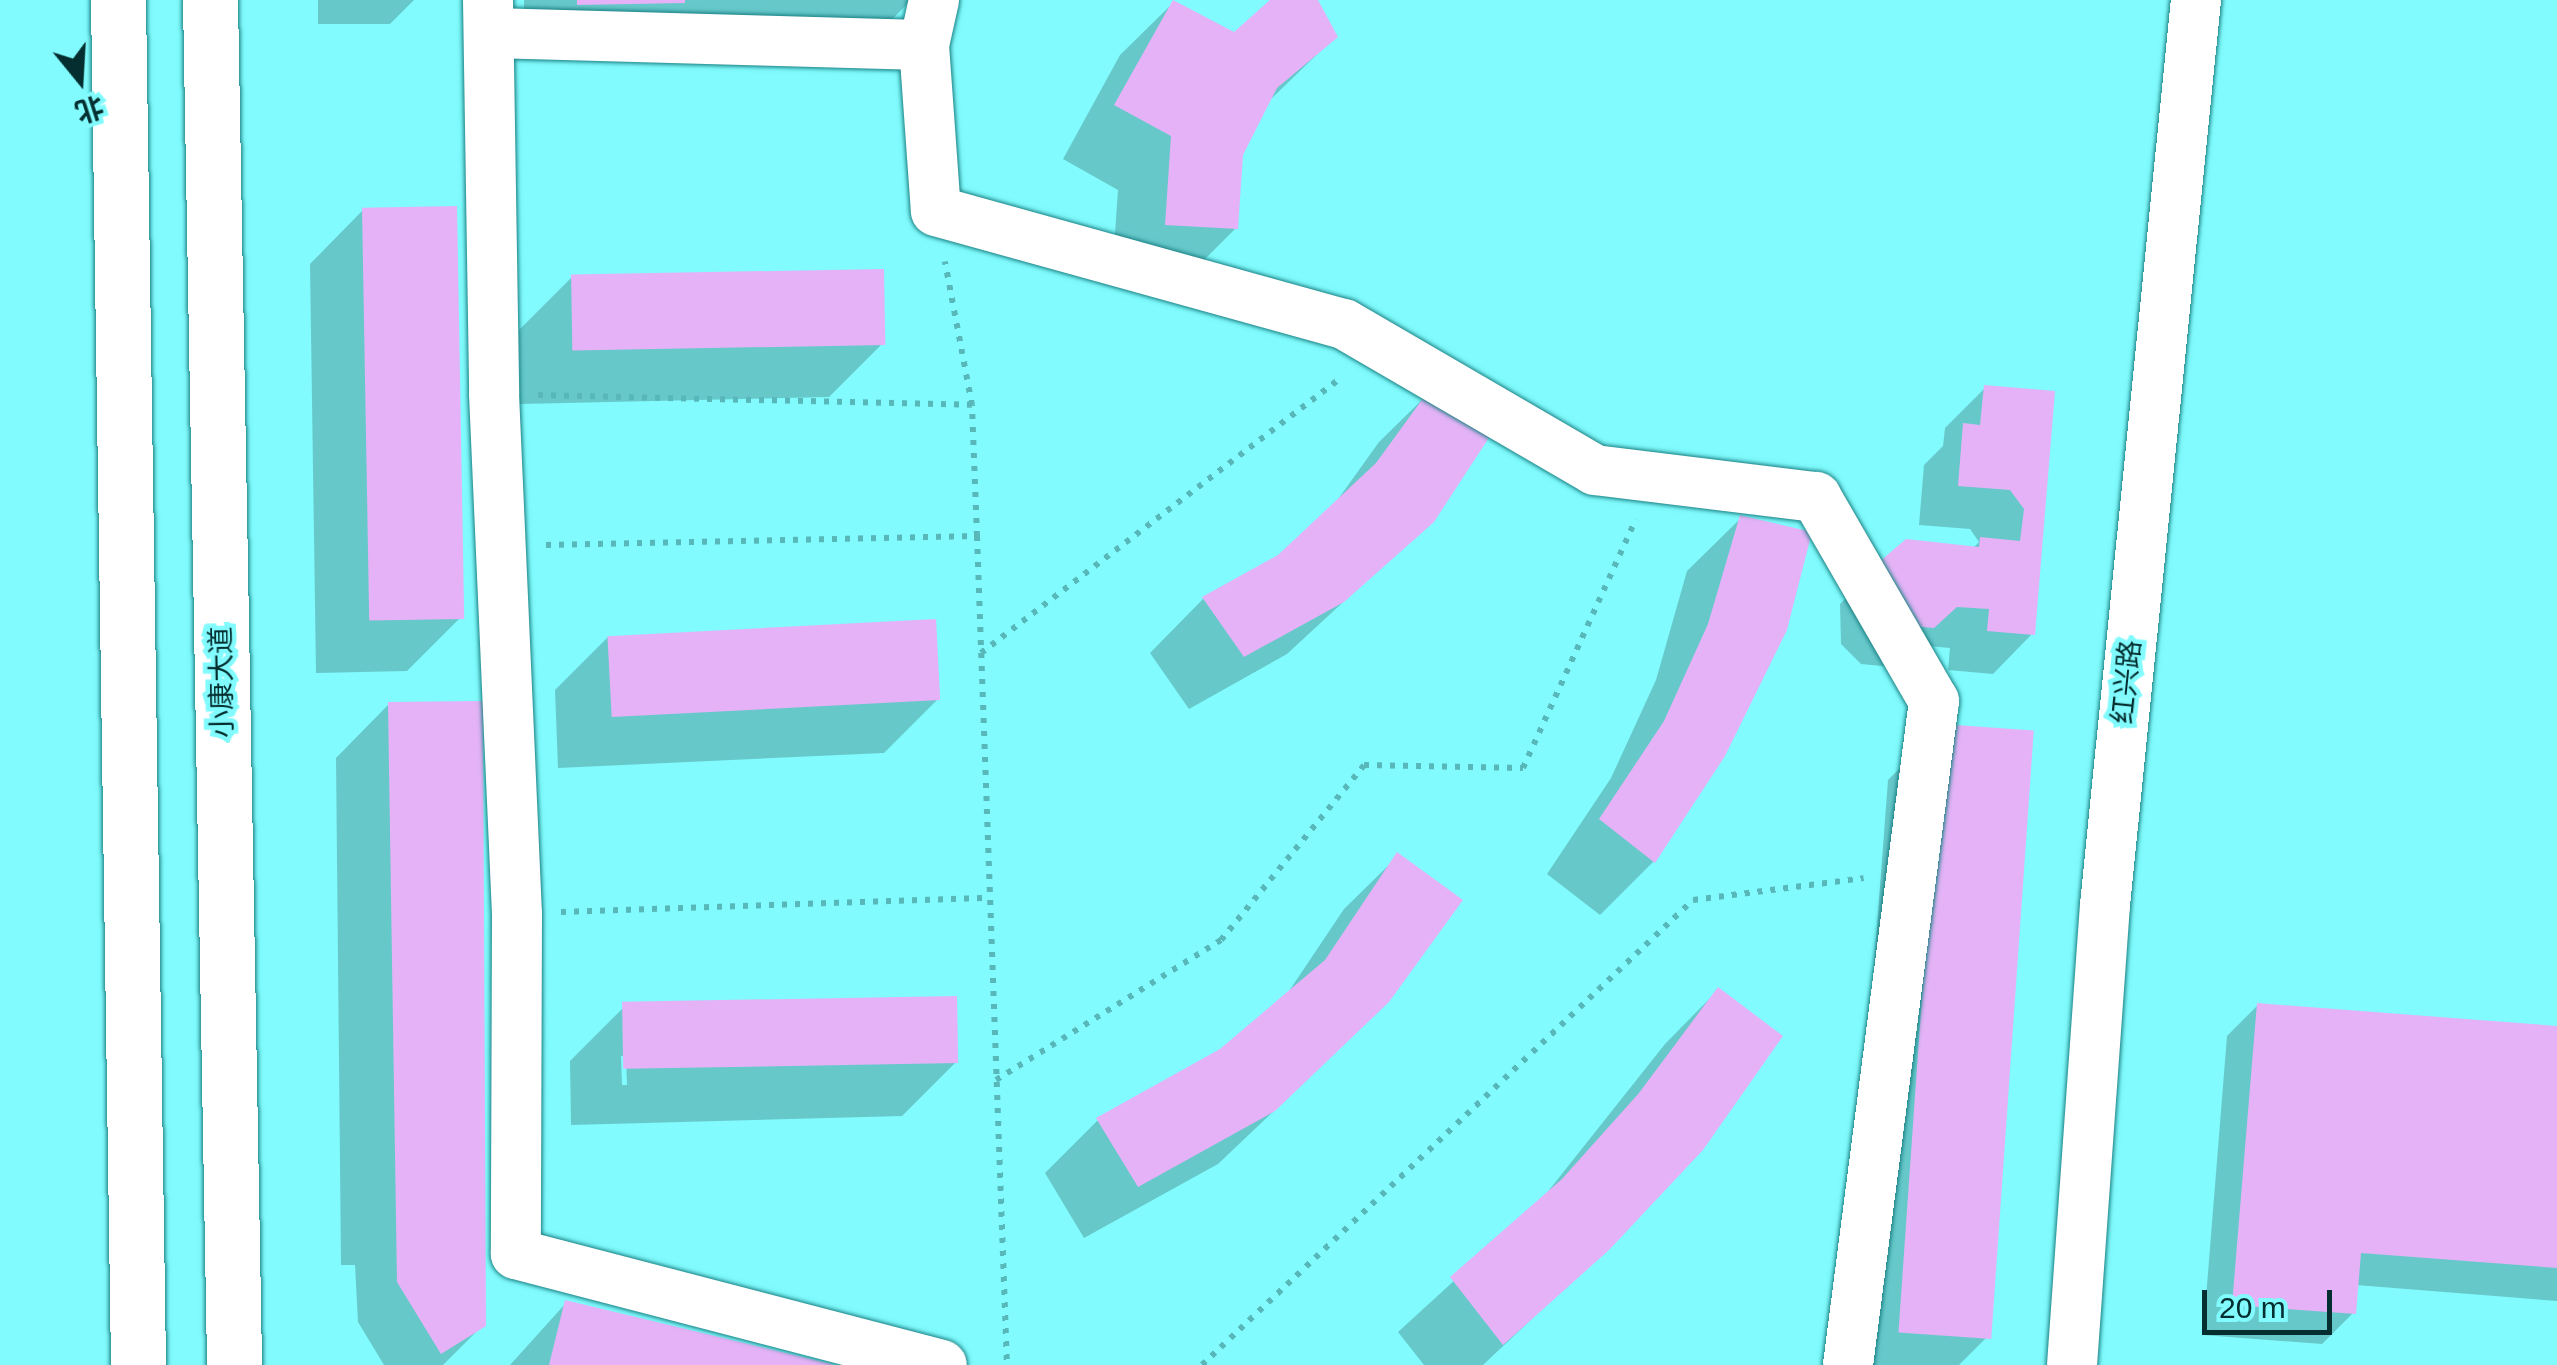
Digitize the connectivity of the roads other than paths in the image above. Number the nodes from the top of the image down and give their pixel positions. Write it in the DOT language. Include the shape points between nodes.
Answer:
graph roads {
  1 [pos="118,0"];
  2 [pos="210,0"];
  3 [pos="2196,0"];
  4 [pos="489,16"];
  5 [pos="929,23"];
  6 [pos="138,1365"];
  7 [pos="234,1365"];
  8 [pos="942,1365"];
  9 [pos="1848,1365"];
  10 [pos="2072,1365"];
  1 -- 6 [label="main road"];
  2 -- 7 [label="main road, 小康大道"];
  3 -- 10 [label="street, 红兴路" via="2105,905"];
  4 -- 5 [label="street"];
  4 -- 8 [label="street" via="494,394 516,914 516,1254"];
  5 -- 9 [label="street" via="936,210 1344,324 1594,470 1816,497 1934,701"];
}
